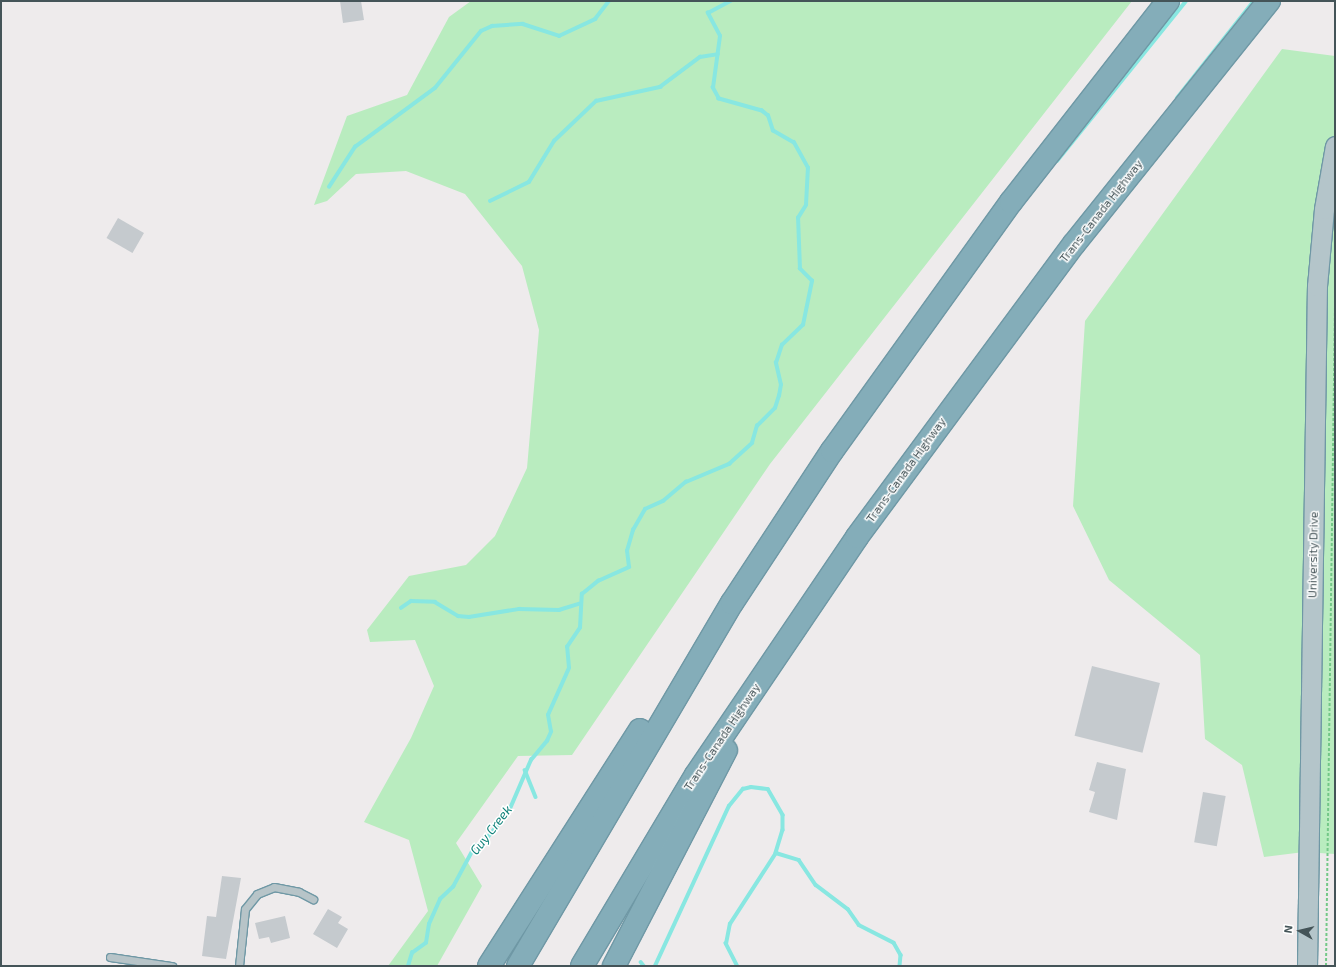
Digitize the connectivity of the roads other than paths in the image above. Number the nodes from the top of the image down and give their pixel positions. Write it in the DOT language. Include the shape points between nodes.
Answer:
graph roads {
  1 [pos="1168,1"];
  2 [pos="1269,1"];
  3 [pos="1335,146"];
  4 [pos="693,667"];
  5 [pos="761,677"];
  6 [pos="313,899"];
  7 [pos="110,957"];
  8 [pos="172,966"];
  9 [pos="239,966"];
  10 [pos="489,966"];
  11 [pos="518,966"];
  12 [pos="582,966"];
  13 [pos="614,966"];
  14 [pos="1307,966"];
  1 -- 4 [label="highway" via="1011,202 832,451"];
  2 -- 5 [label="highway, Trans-Canada Highway" via="1074,244 857,537"];
  3 -- 14 [label="street, University Drive" via="1324,209 1317,286"];
  4 -- 10 [label="highway" via="662,696"];
  4 -- 11 [label="highway"];
  5 -- 12 [label="highway, Trans-Canada Highway" via="645,856"];
  5 -- 13 [label="highway"];
  6 -- 9 [label="lane" via="299,892 274,887 257,894 245,909"];
  7 -- 8 [label="lane"];
}
